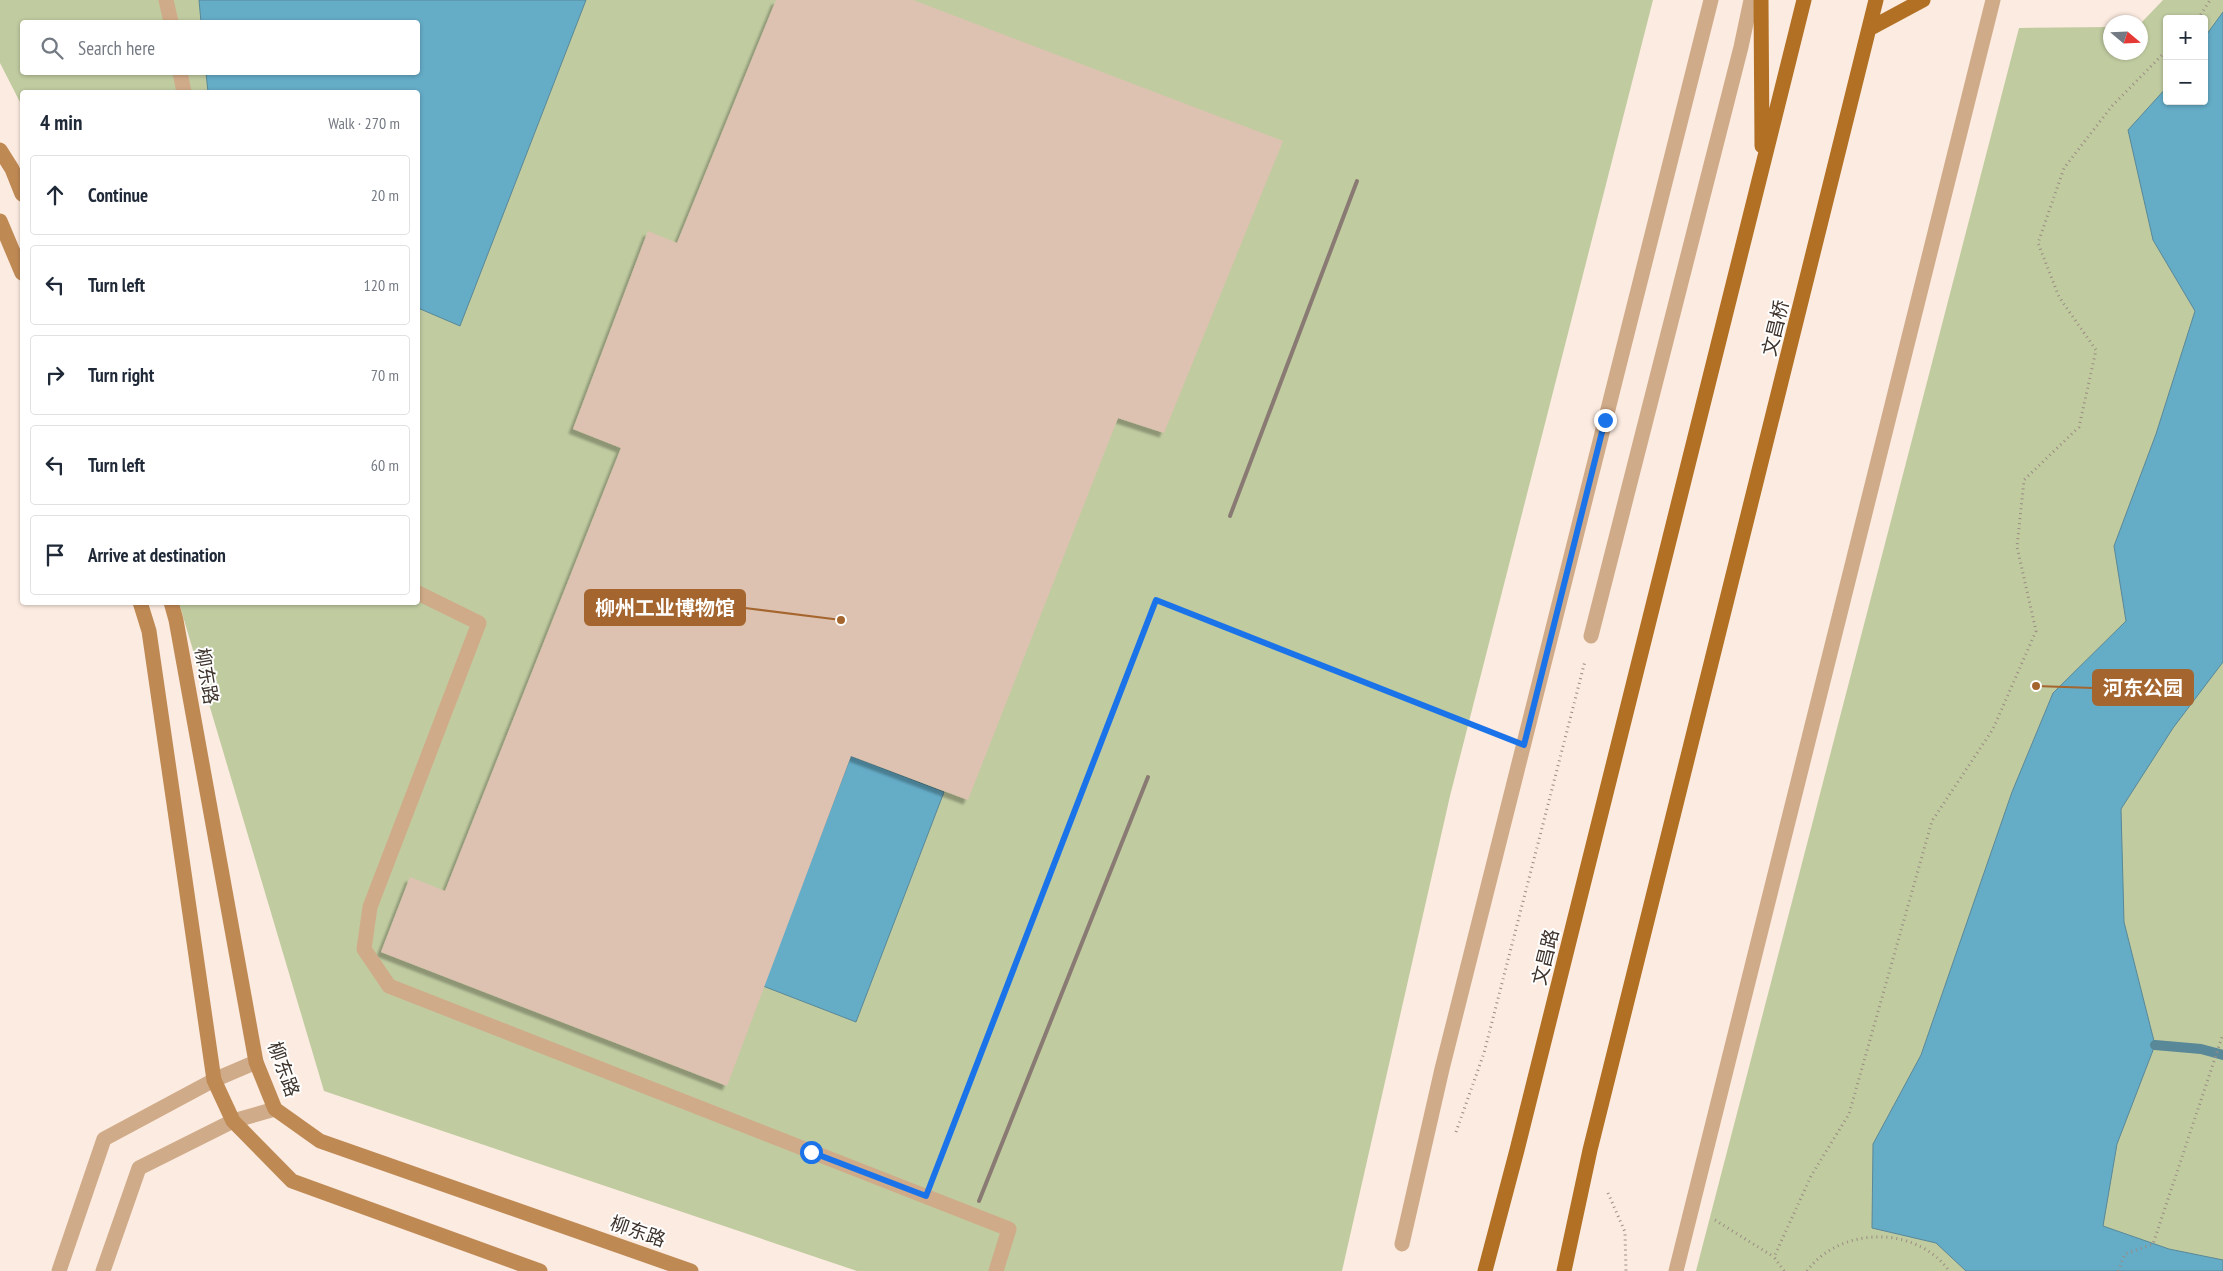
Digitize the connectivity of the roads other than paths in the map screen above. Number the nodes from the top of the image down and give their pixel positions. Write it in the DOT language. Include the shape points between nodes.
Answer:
graph roads {
  1 [pos="166,0"];
  2 [pos="1711,0"];
  3 [pos="1750,0"];
  4 [pos="1761,0"];
  5 [pos="1804,0"];
  6 [pos="1876,0"];
  7 [pos="1923,0"];
  8 [pos="1993,0"];
  9 [pos="171,20"];
  10 [pos="1869,29"];
  11 [pos="181,75"];
  12 [pos="184,90"];
  13 [pos="0,150"];
  14 [pos="1762,167"];
  15 [pos="20,189"];
  16 [pos="0,221"];
  17 [pos="20,268"];
  18 [pos="420,594"];
  19 [pos="141,605"];
  20 [pos="172,605"];
  21 [pos="1591,636"];
  22 [pos="256,1062"];
  23 [pos="214,1080"];
  24 [pos="275,1109"];
  25 [pos="233,1121"];
  26 [pos="1402,1244"];
  27 [pos="59,1271"];
  28 [pos="103,1271"];
  29 [pos="540,1271"];
  30 [pos="691,1271"];
  31 [pos="996,1271"];
  32 [pos="1485,1271"];
  33 [pos="1564,1271"];
  34 [pos="1676,1271"];
  1 -- 9 [label="street"];
  2 -- 26 [label="street" via="1442,1069"];
  3 -- 21 [label="street" via="1741,47"];
  4 -- 14 [label="main road"];
  5 -- 14 [label="main road"];
  6 -- 10 [label="main road, 文昌桥"];
  7 -- 10 [label="main road"];
  8 -- 34 [label="street"];
  10 -- 33 [label="main road, 文昌桥" via="1590,1150"];
  11 -- 12 [label="street"];
  13 -- 15 [label="street"];
  14 -- 32 [label="main road, 文昌路"];
  16 -- 17 [label="street"];
  18 -- 31 [label="street" via="479,623 370,907 364,949 389,986 1010,1229"];
  19 -- 23 [label="street" via="149,631"];
  20 -- 22 [label="street, 柳东路"];
  22 -- 23 [label="street"];
  22 -- 24 [label="street, 柳东路"];
  23 -- 25 [label="street"];
  23 -- 27 [label="street" via="104,1139"];
  24 -- 25 [label="street"];
  24 -- 30 [label="street, 柳东路" via="320,1141"];
  25 -- 28 [label="street" via="139,1168"];
  25 -- 29 [label="street" via="292,1181"];
}
